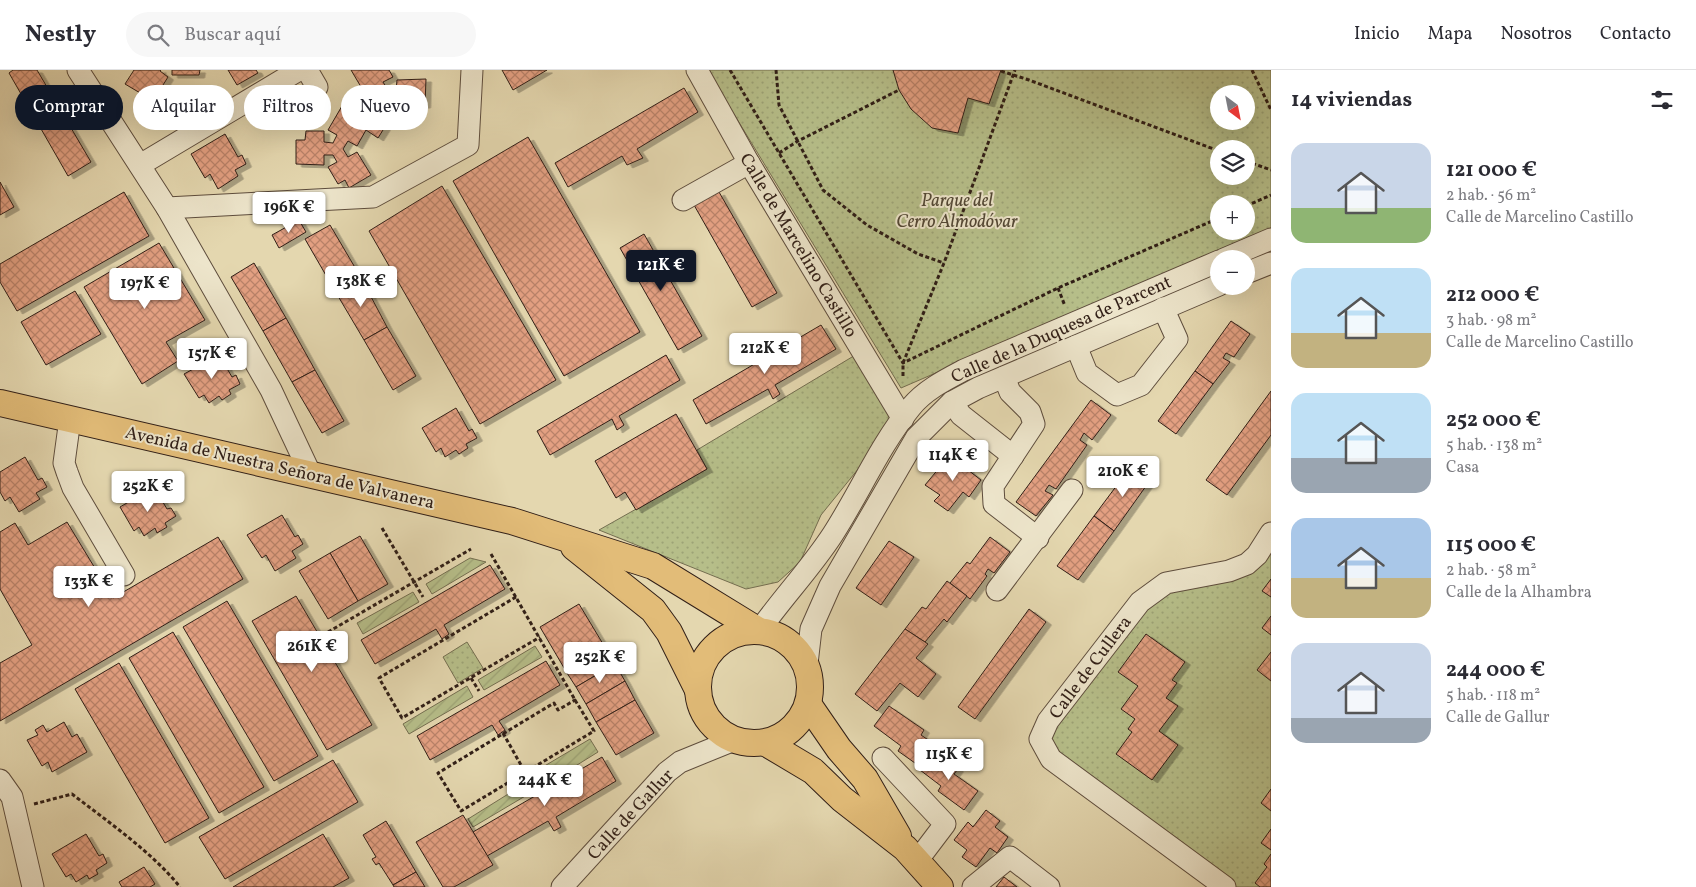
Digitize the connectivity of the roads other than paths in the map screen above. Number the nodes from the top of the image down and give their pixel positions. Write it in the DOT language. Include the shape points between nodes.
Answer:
graph roads {
  1 [pos="78,70"];
  2 [pos="299,70"];
  3 [pos="472,70"];
  4 [pos="696,70"];
  5 [pos="749,163"];
  6 [pos="140,165"];
  7 [pos="683,200"];
  8 [pos="167,208"];
  9 [pos="1271,238"];
  10 [pos="1244,250"];
  11 [pos="1271,262"];
  12 [pos="1210,265"];
  13 [pos="1255,269"];
  14 [pos="1210,289"];
  15 [pos="1163,308"];
  16 [pos="1076,346"];
  17 [pos="1004,377"];
  18 [pos="952,402"];
  19 [pos="0,403"];
  20 [pos="70,419"];
  21 [pos="903,419"];
  22 [pos="1013,456"];
  23 [pos="310,473"];
  24 [pos="1072,490"];
  25 [pos="1271,533"];
  26 [pos="559,536"];
  27 [pos="1038,538"];
  28 [pos="124,575"];
  29 [pos="997,590"];
  30 [pos="759,630"];
  31 [pos="806,664"];
  32 [pos="698,688"];
  33 [pos="808,704"];
  34 [pos="734,740"];
  35 [pos="766,743"];
  36 [pos="883,758"];
  37 [pos="0,780"];
  38 [pos="911,854"];
  39 [pos="33,887"];
  40 [pos="562,887"];
  41 [pos="940,887"];
  42 [pos="972,887"];
  43 [pos="1049,887"];
  44 [pos="1225,887"];
  1 -- 6 [label="street"];
  2 -- 6 [label="street"];
  3 -- 8 [label="street" via="468,145 374,197"];
  4 -- 5 [label="street, Calle de Marcelino Castillo"];
  5 -- 7 [label="street"];
  5 -- 21 [label="street, Calle de Marcelino Castillo"];
  6 -- 8 [label="street"];
  8 -- 23 [label="street" via="271,390"];
  9 -- 10 [label="street"];
  11 -- 13 [label="street"];
  12 -- 21 [label="street, Calle de la Duquesa de Parcent" via="964,370 936,385 912,406"];
  14 -- 15 [label="street, Calle de la Duquesa de Parcent"];
  15 -- 16 [label="street, Calle de la Duquesa de Parcent"];
  15 -- 16 [label="street" via="1177,339 1141,385 1116,395 1087,373"];
  16 -- 17 [label="street, Calle de la Duquesa de Parcent"];
  17 -- 18 [label="street, Calle de la Duquesa de Parcent"];
  17 -- 22 [label="street" via="1010,392 1030,412 1034,424"];
  18 -- 22 [label="street" via="961,415"];
  18 -- 31 [label="street, Calle de la Duquesa de Parcent" via="916,438 839,568 811,629"];
  19 -- 20 [label="main road, Avenida de Nuestra Señora de Valvanera"];
  20 -- 23 [label="main road, Avenida de Nuestra Señora de Valvanera"];
  20 -- 28 [label="street" via="64,463 72,488"];
  21 -- 30 [label="street, Calle de la Duquesa de Parcent" via="834,533"];
  22 -- 27 [label="street" via="993,486 994,504"];
  23 -- 26 [label="main road, Avenida de Nuestra Señora de Valvanera" via="512,521"];
  24 -- 27 [label="street"];
  25 -- 44 [label="street, Calle de Cullera" via="1247,564 1229,571 1166,583 1140,602 1048,721 1040,739 1051,759"];
  26 -- 30 [label="main road, Avenida de Nuestra Señora de Valvanera" via="653,566"];
  26 -- 32 [label="main road, Avenida de Nuestra Señora de Valvanera" via="653,610 669,632"];
  27 -- 29 [label="street"];
  30 -- 31 [label="main road" via="778,636 795,647"];
  30 -- 32 [label="main road" via="736,634 716,646 702,665"];
  31 -- 33 [label="main road" via="811,684"];
  32 -- 34 [label="main road" via="705,715"];
  33 -- 35 [label="main road" via="792,729"];
  33 -- 38 [label="main road" via="839,749 865,779"];
  34 -- 35 [label="main road"];
  34 -- 40 [label="street, Calle de Gallur" via="680,762 667,772"];
  35 -- 38 [label="main road" via="813,771 842,799"];
  36 -- 38 [label="street" via="945,824"];
  37 -- 39 [label="street" via="12,797"];
  38 -- 41 [label="main road"];
  42 -- 43 [label="street" via="1010,857"];
}
